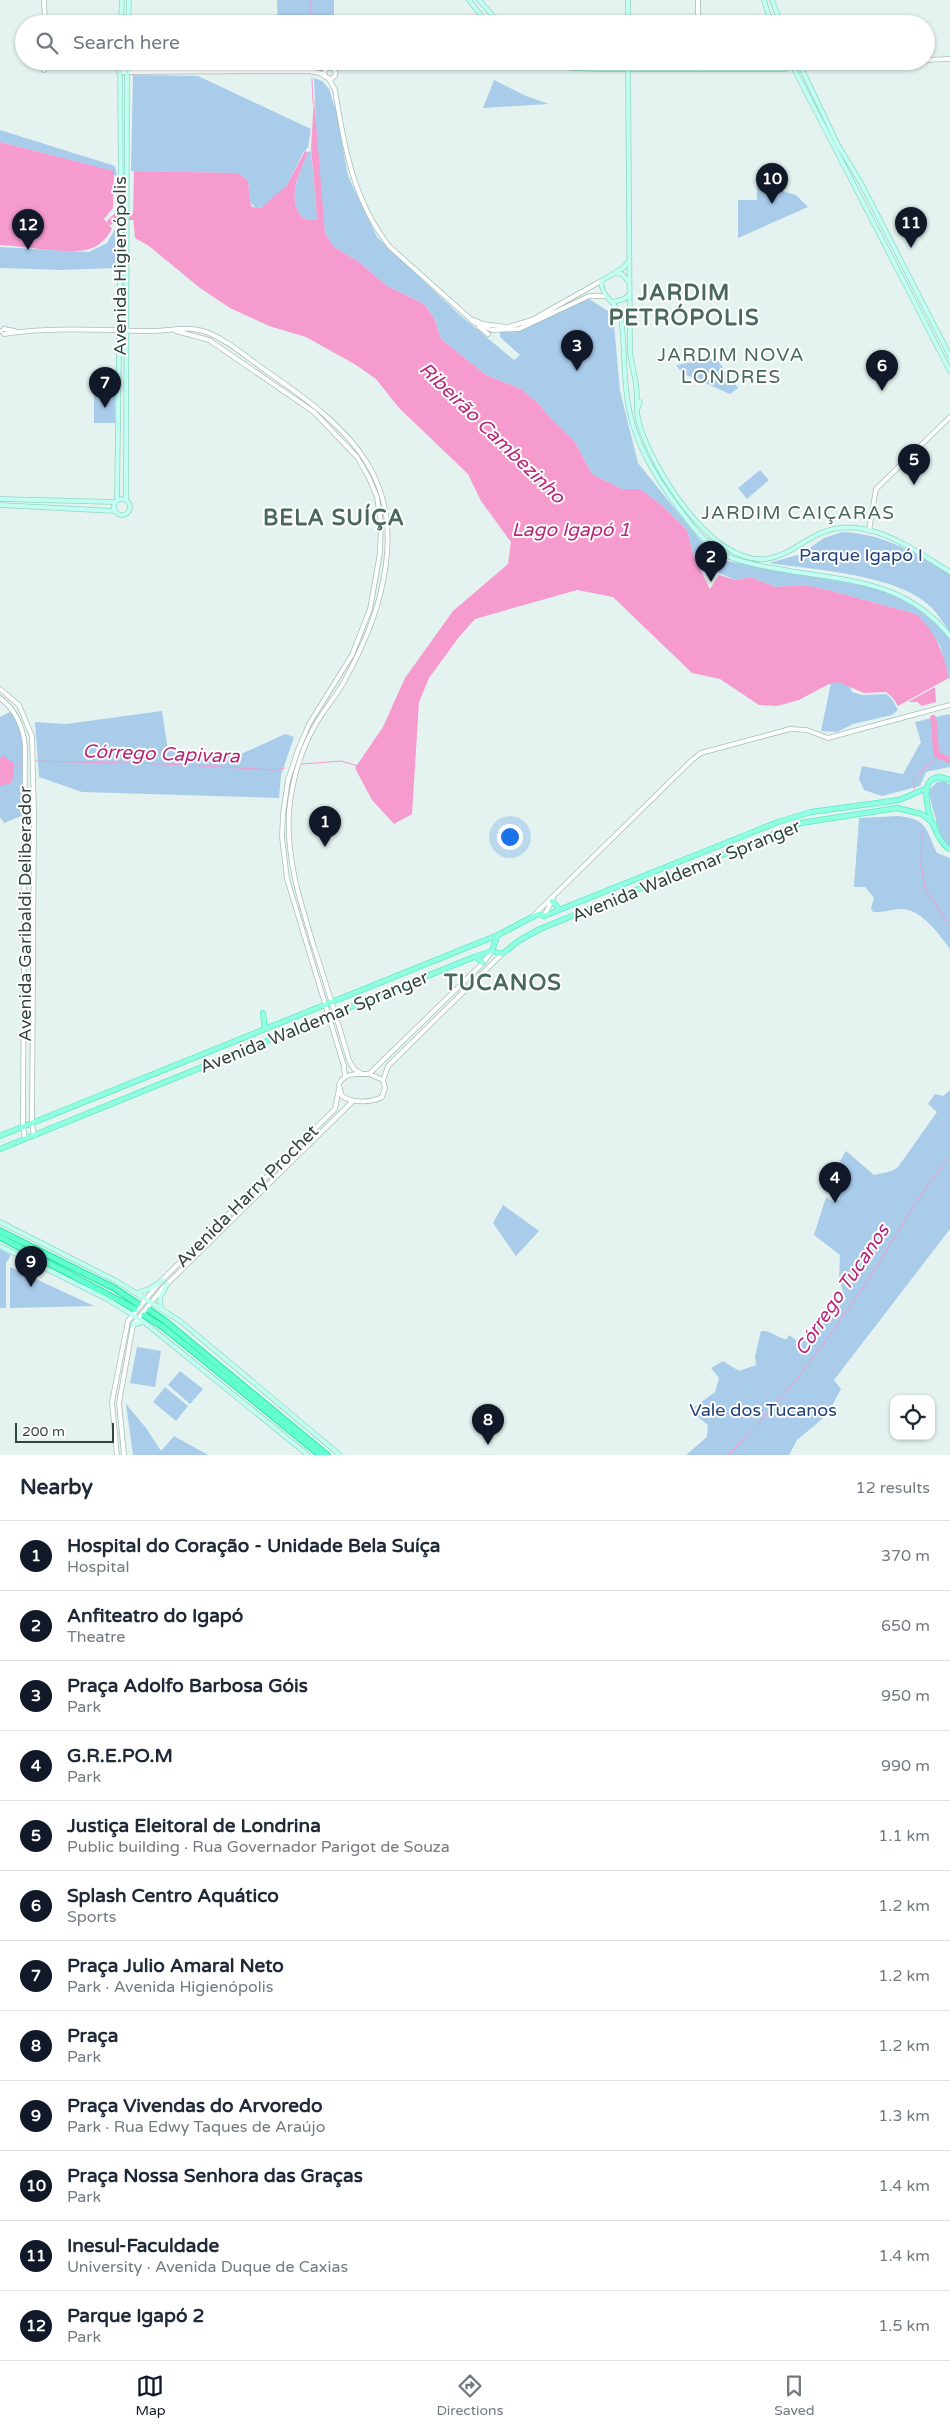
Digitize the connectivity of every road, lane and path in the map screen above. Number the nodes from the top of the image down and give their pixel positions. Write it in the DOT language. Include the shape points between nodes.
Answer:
graph roads {
  1 [pos="44,0"];
  2 [pos="122,0"];
  3 [pos="129,0"];
  4 [pos="469,0"];
  5 [pos="479,0"];
  6 [pos="628,0"];
  7 [pos="698,0"];
  8 [pos="764,0"];
  9 [pos="772,0"];
  10 [pos="45,15"];
  11 [pos="121,15"];
  12 [pos="128,15"];
  13 [pos="481,15"];
  14 [pos="492,15"];
  15 [pos="628,15"];
  16 [pos="698,15"];
  17 [pos="768,15"];
  18 [pos="778,15"];
  19 [pos="950,59"];
  20 [pos="935,60"];
  21 [pos="326,70"];
  22 [pos="334,70"];
  23 [pos="627,70"];
  24 [pos="798,70"];
  25 [pos="798,70"];
  26 [pos="119,72"];
  27 [pos="127,72"];
  28 [pos="336,75"];
  29 [pos="327,78"];
  30 [pos="335,90"];
  31 [pos="839,145"];
  32 [pos="832,146"];
  33 [pos="834,151"];
  34 [pos="874,225"];
  35 [pos="890,240"];
  36 [pos="630,261"];
  37 [pos="614,274"];
  38 [pos="601,281"];
  39 [pos="629,282"];
  40 [pos="629,295"];
  41 [pos="604,296"];
  42 [pos="613,302"];
  43 [pos="564,303"];
  44 [pos="574,303"];
  45 [pos="916,307"];
  46 [pos="927,313"];
  47 [pos="470,318"];
  48 [pos="532,320"];
  49 [pos="509,327"];
  50 [pos="519,329"];
  51 [pos="119,330"];
  52 [pos="125,330"];
  53 [pos="199,330"];
  54 [pos="2,331"];
  55 [pos="183,331"];
  56 [pos="490,332"];
  57 [pos="198,336"];
  58 [pos="950,356"];
  59 [pos="950,371"];
  60 [pos="268,372"];
  61 [pos="264,377"];
  62 [pos="627,397"];
  63 [pos="638,402"];
  64 [pos="950,417"];
  65 [pos="336,425"];
  66 [pos="331,429"];
  67 [pos="383,495"];
  68 [pos="377,496"];
  69 [pos="0,498"];
  70 [pos="126,500"];
  71 [pos="116,501"];
  72 [pos="0,505"];
  73 [pos="115,511"];
  74 [pos="869,531"];
  75 [pos="950,572"];
  76 [pos="376,588"];
  77 [pos="381,589"];
  78 [pos="373,596"];
  79 [pos="379,598"];
  80 [pos="360,636"];
  81 [pos="950,636"];
  82 [pos="366,639"];
  83 [pos="0,689"];
  84 [pos="0,698"];
  85 [pos="950,705"];
  86 [pos="942,709"];
  87 [pos="950,709"];
  88 [pos="25,717"];
  89 [pos="19,719"];
  90 [pos="950,778"];
  91 [pos="925,788"];
  92 [pos="934,824"];
  93 [pos="950,850"];
  94 [pos="667,867"];
  95 [pos="672,875"];
  96 [pos="553,899"];
  97 [pos="559,910"];
  98 [pos="533,916"];
  99 [pos="544,916"];
  100 [pos="540,930"];
  101 [pos="498,935"];
  102 [pos="492,951"];
  103 [pos="502,954"];
  104 [pos="474,957"];
  105 [pos="483,963"];
  106 [pos="332,1002"];
  107 [pos="326,1004"];
  108 [pos="263,1013"];
  109 [pos="335,1013"];
  110 [pos="329,1016"];
  111 [pos="264,1029"];
  112 [pos="362,1074"];
  113 [pos="369,1074"];
  114 [pos="345,1076"];
  115 [pos="383,1080"];
  116 [pos="339,1090"];
  117 [pos="353,1101"];
  118 [pos="32,1122"];
  119 [pos="24,1126"];
  120 [pos="0,1136"];
  121 [pos="34,1136"];
  122 [pos="25,1139"];
  123 [pos="0,1149"];
  124 [pos="0,1222"];
  125 [pos="0,1230"];
  126 [pos="0,1237"];
  127 [pos="0,1246"];
  128 [pos="163,1280"];
  129 [pos="167,1284"];
  130 [pos="137,1293"];
  131 [pos="146,1299"];
  132 [pos="151,1302"];
  133 [pos="161,1309"];
  134 [pos="133,1315"];
  135 [pos="138,1319"];
  136 [pos="144,1322"];
  137 [pos="133,1325"];
  138 [pos="117,1455"];
  139 [pos="124,1455"];
  140 [pos="308,1455"];
  141 [pos="320,1455"];
  142 [pos="327,1455"];
  143 [pos="340,1455"];
  1 -- 10 [label="street"];
  2 -- 11 [label="main road"];
  3 -- 12 [label="main road"];
  4 -- 13 [label="main road"];
  5 -- 14 [label="main road"];
  6 -- 15 [label="main road"];
  7 -- 16 [label="street"];
  8 -- 17 [label="main road"];
  9 -- 18 [label="main road"];
  19 -- 20 [label="street"];
  21 -- 29 [label="street"];
  22 -- 28 [label="street"];
  23 -- 36 [label="main road"];
  24 -- 31 [label="main road"];
  25 -- 32 [label="main road"];
  26 -- 27 [label="street"];
  26 -- 51 [label="main road, Avenida Higienópolis"];
  27 -- 29 [label="street" via="308,71"];
  27 -- 52 [label="main road, Avenida Higienópolis"];
  28 -- 29 [label="street"];
  28 -- 30 [label="street"];
  29 -- 30 [label="street"];
  30 -- 47 [label="street" via="352,178 379,233 419,274"];
  31 -- 32 [label="main road"];
  31 -- 33 [label="main road"];
  31 -- 35 [label="main road"];
  32 -- 33 [label="main road"];
  33 -- 34 [label="main road"];
  34 -- 35 [label="main road" via="879,225"];
  34 -- 45 [label="main road"];
  35 -- 46 [label="main road"];
  36 -- 37 [label="main road"];
  36 -- 39 [label="main road"];
  37 -- 38 [label="main road"];
  37 -- 39 [label="main road" via="622,274"];
  38 -- 41 [label="main road"];
  38 -- 43 [label="street"];
  39 -- 40 [label="main road"];
  40 -- 42 [label="main road"];
  40 -- 63 [label="main road" via="630,352"];
  41 -- 42 [label="main road"];
  41 -- 44 [label="street" via="589,296"];
  42 -- 62 [label="main road" via="621,316"];
  43 -- 44 [label="street"];
  43 -- 48 [label="street"];
  44 -- 50 [label="street"];
  45 -- 46 [label="main road"];
  45 -- 59 [label="main road"];
  46 -- 58 [label="main road"];
  47 -- 49 [label="street" via="483,324"];
  47 -- 56 [label="street" via="477,326"];
  48 -- 49 [label="street"];
  48 -- 50 [label="street"];
  49 -- 56 [label="street"];
  50 -- 56 [label="street"];
  51 -- 52 [label="street"];
  51 -- 54 [label="street"];
  51 -- 71 [label="main road, Avenida Higienópolis"];
  52 -- 55 [label="street"];
  52 -- 70 [label="main road, Avenida Higienópolis"];
  53 -- 55 [label="street"];
  53 -- 57 [label="street"];
  53 -- 60 [label="street" via="220,339"];
  55 -- 57 [label="street"];
  57 -- 61 [label="street" via="221,347"];
  60 -- 61 [label="street"];
  60 -- 65 [label="street" via="306,398"];
  61 -- 66 [label="street" via="314,412"];
  62 -- 63 [label="main road"];
  62 -- 81 [label="main road" via="646,459 705,540 727,556 757,566 885,588 912,600 938,621"];
  63 -- 74 [label="main road" via="636,412 650,457 709,535 731,552 767,559 796,549 832,529 850,527"];
  64 -- 74 [label="street" via="876,489"];
  65 -- 66 [label="street"];
  65 -- 67 [label="street" via="362,453"];
  66 -- 68 [label="street" via="360,462"];
  67 -- 68 [label="street"];
  67 -- 77 [label="street" via="388,523"];
  68 -- 76 [label="street" via="382,523"];
  69 -- 71 [label="main road"];
  70 -- 71 [label="main road"];
  70 -- 73 [label="main road" via="130,505 128,512 121,515"];
  71 -- 73 [label="main road"];
  72 -- 73 [label="main road"];
  74 -- 75 [label="main road" via="897,539"];
  76 -- 77 [label="street"];
  76 -- 78 [label="street"];
  77 -- 79 [label="street"];
  78 -- 79 [label="street"];
  78 -- 80 [label="street"];
  79 -- 82 [label="street"];
  80 -- 82 [label="street"];
  80 -- 107 [label="street" via="341,675 301,741 288,780 283,814 287,879"];
  82 -- 106 [label="street" via="346,680 310,735 293,782 289,813 294,880"];
  83 -- 88 [label="street, Avenida Garibaldi Deliberador" via="12,697"];
  84 -- 89 [label="street, Avenida Garibaldi Deliberador" via="9,704"];
  85 -- 86 [label="street"];
  86 -- 87 [label="street"];
  86 -- 96 [label="street" via="864,726 828,738 807,730 790,729 701,753"];
  88 -- 89 [label="street"];
  88 -- 118 [label="street, Avenida Garibaldi Deliberador" via="32,736 34,813"];
  89 -- 119 [label="street, Avenida Garibaldi Deliberador" via="25,739 26,761"];
  90 -- 91 [label="main road, Avenida Waldemar Spranger" via="931,781"];
  91 -- 92 [label="main road" via="925,800"];
  91 -- 94 [label="main road, Avenida Waldemar Spranger" via="899,800 811,812 778,822"];
  92 -- 93 [label="main road" via="940,842"];
  92 -- 95 [label="main road, Avenida Waldemar Spranger" via="922,814 897,808 820,818 786,828"];
  94 -- 95 [label="main road"];
  94 -- 97 [label="main road, Avenida Waldemar Spranger"];
  95 -- 100 [label="main road, Avenida Waldemar Spranger"];
  96 -- 97 [label="main road"];
  96 -- 98 [label="street"];
  96 -- 99 [label="street"];
  97 -- 99 [label="main road, Avenida Waldemar Spranger"];
  98 -- 99 [label="main road, Avenida Waldemar Spranger"];
  98 -- 101 [label="main road, Avenida Waldemar Spranger"];
  99 -- 100 [label="main road"];
  100 -- 103 [label="main road, Avenida Waldemar Spranger"];
  101 -- 102 [label="main road"];
  101 -- 106 [label="main road, Avenida Waldemar Spranger"];
  102 -- 103 [label="main road"];
  102 -- 104 [label="main road, Avenida Waldemar Spranger"];
  102 -- 105 [label="street"];
  103 -- 115 [label="street" via="388,1066"];
  104 -- 105 [label="main road"];
  104 -- 109 [label="main road, Avenida Waldemar Spranger"];
  105 -- 113 [label="street"];
  106 -- 107 [label="main road, Avenida Waldemar Spranger"];
  106 -- 109 [label="street"];
  107 -- 110 [label="street"];
  107 -- 111 [label="main road, Avenida Waldemar Spranger"];
  108 -- 111 [label="main road"];
  109 -- 110 [label="main road, Avenida Waldemar Spranger"];
  109 -- 112 [label="street" via="352,1066"];
  110 -- 114 [label="street"];
  110 -- 121 [label="main road, Avenida Waldemar Spranger"];
  111 -- 118 [label="main road, Avenida Waldemar Spranger"];
  112 -- 113 [label="street"];
  112 -- 114 [label="street"];
  113 -- 115 [label="street"];
  114 -- 116 [label="street" via="340,1081"];
  115 -- 117 [label="street" via="382,1097"];
  116 -- 117 [label="street" via="342,1096"];
  116 -- 128 [label="street, Avenida Harry Prochet" via="334,1111"];
  117 -- 129 [label="street, Avenida Harry Prochet"];
  118 -- 119 [label="main road, Avenida Waldemar Spranger"];
  118 -- 121 [label="street, Avenida Garibaldi Deliberador"];
  119 -- 120 [label="main road, Avenida Waldemar Spranger"];
  119 -- 122 [label="street, Avenida Garibaldi Deliberador"];
  121 -- 122 [label="main road, Avenida Waldemar Spranger"];
  122 -- 123 [label="main road, Avenida Waldemar Spranger"];
  124 -- 130 [label="main road"];
  125 -- 126 [label="highway" via="114,1288 137,1307"];
  127 -- 134 [label="main road"];
  128 -- 129 [label="street"];
  128 -- 130 [label="main road"];
  128 -- 131 [label="street, Avenida Harry Prochet"];
  129 -- 132 [label="street, Avenida Harry Prochet"];
  129 -- 133 [label="main road" via="160,1298"];
  130 -- 131 [label="main road"];
  131 -- 132 [label="main road"];
  131 -- 134 [label="street, Avenida Harry Prochet"];
  132 -- 133 [label="main road"];
  132 -- 135 [label="street, Avenida Harry Prochet"];
  133 -- 143 [label="main road" via="180,1321"];
  134 -- 135 [label="main road"];
  134 -- 138 [label="street, Avenida Harry Prochet" via="126,1326 112,1402"];
  135 -- 136 [label="main road"];
  135 -- 137 [label="street, Avenida Harry Prochet"];
  136 -- 137 [label="main road"];
  136 -- 140 [label="main road"];
  137 -- 139 [label="street" via="119,1403"];
  141 -- 142 [label="highway" via="147,1313 164,1320"];
}
